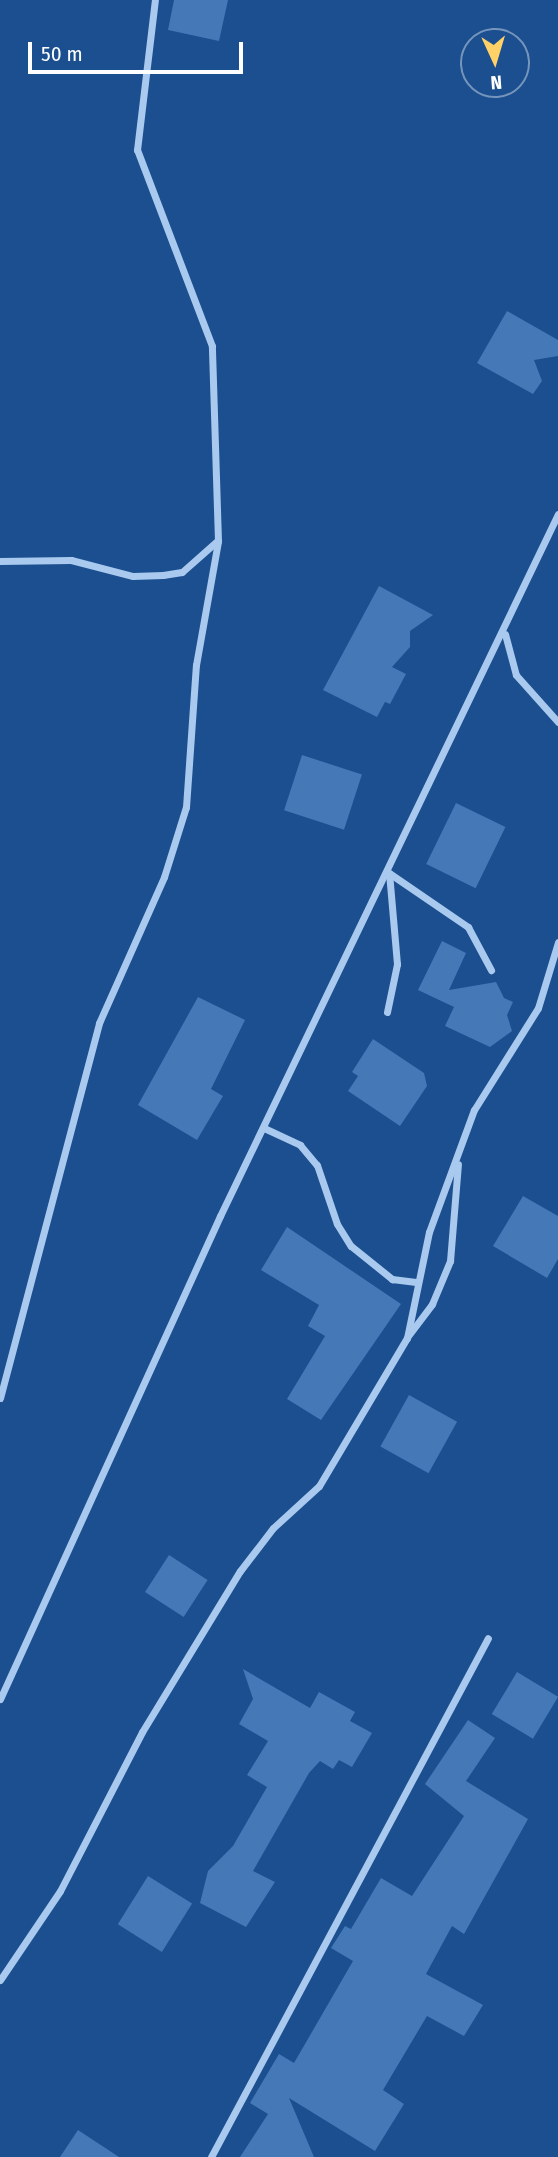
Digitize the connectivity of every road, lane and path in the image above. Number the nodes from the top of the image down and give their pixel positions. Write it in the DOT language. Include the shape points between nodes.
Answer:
graph roads {
  1 [pos="155,0"];
  2 [pos="558,514"];
  3 [pos="218,541"];
  4 [pos="0,561"];
  5 [pos="504,634"];
  6 [pos="558,722"];
  7 [pos="389,873"];
  8 [pos="558,942"];
  9 [pos="491,970"];
  10 [pos="387,1012"];
  11 [pos="264,1128"];
  12 [pos="458,1160"];
  13 [pos="416,1282"];
  14 [pos="407,1338"];
  15 [pos="0,1398"];
  16 [pos="488,1638"];
  17 [pos="0,1699"];
  18 [pos="0,1980"];
  19 [pos="211,2157"];
  1 -- 3 [label="street" via="137,150 212,346"];
  2 -- 5 [label="street"];
  3 -- 4 [label="street" via="182,572 163,575 133,576 71,560"];
  3 -- 15 [label="street" via="196,665 186,807 164,877 99,1023"];
  5 -- 6 [label="street" via="516,676"];
  5 -- 7 [label="street"];
  7 -- 9 [label="street" via="468,927"];
  7 -- 10 [label="street" via="397,964"];
  7 -- 11 [label="street"];
  8 -- 12 [label="street" via="537,1008 474,1110"];
  11 -- 13 [label="street" via="300,1145 317,1165 337,1224 351,1246 392,1279"];
  11 -- 17 [label="street"];
  12 -- 13 [label="street"];
  12 -- 14 [label="street" via="450,1261 432,1304"];
  13 -- 14 [label="street"];
  14 -- 18 [label="street" via="319,1486 273,1528 240,1571 124,1763 60,1891"];
  16 -- 19 [label="street"];
}
